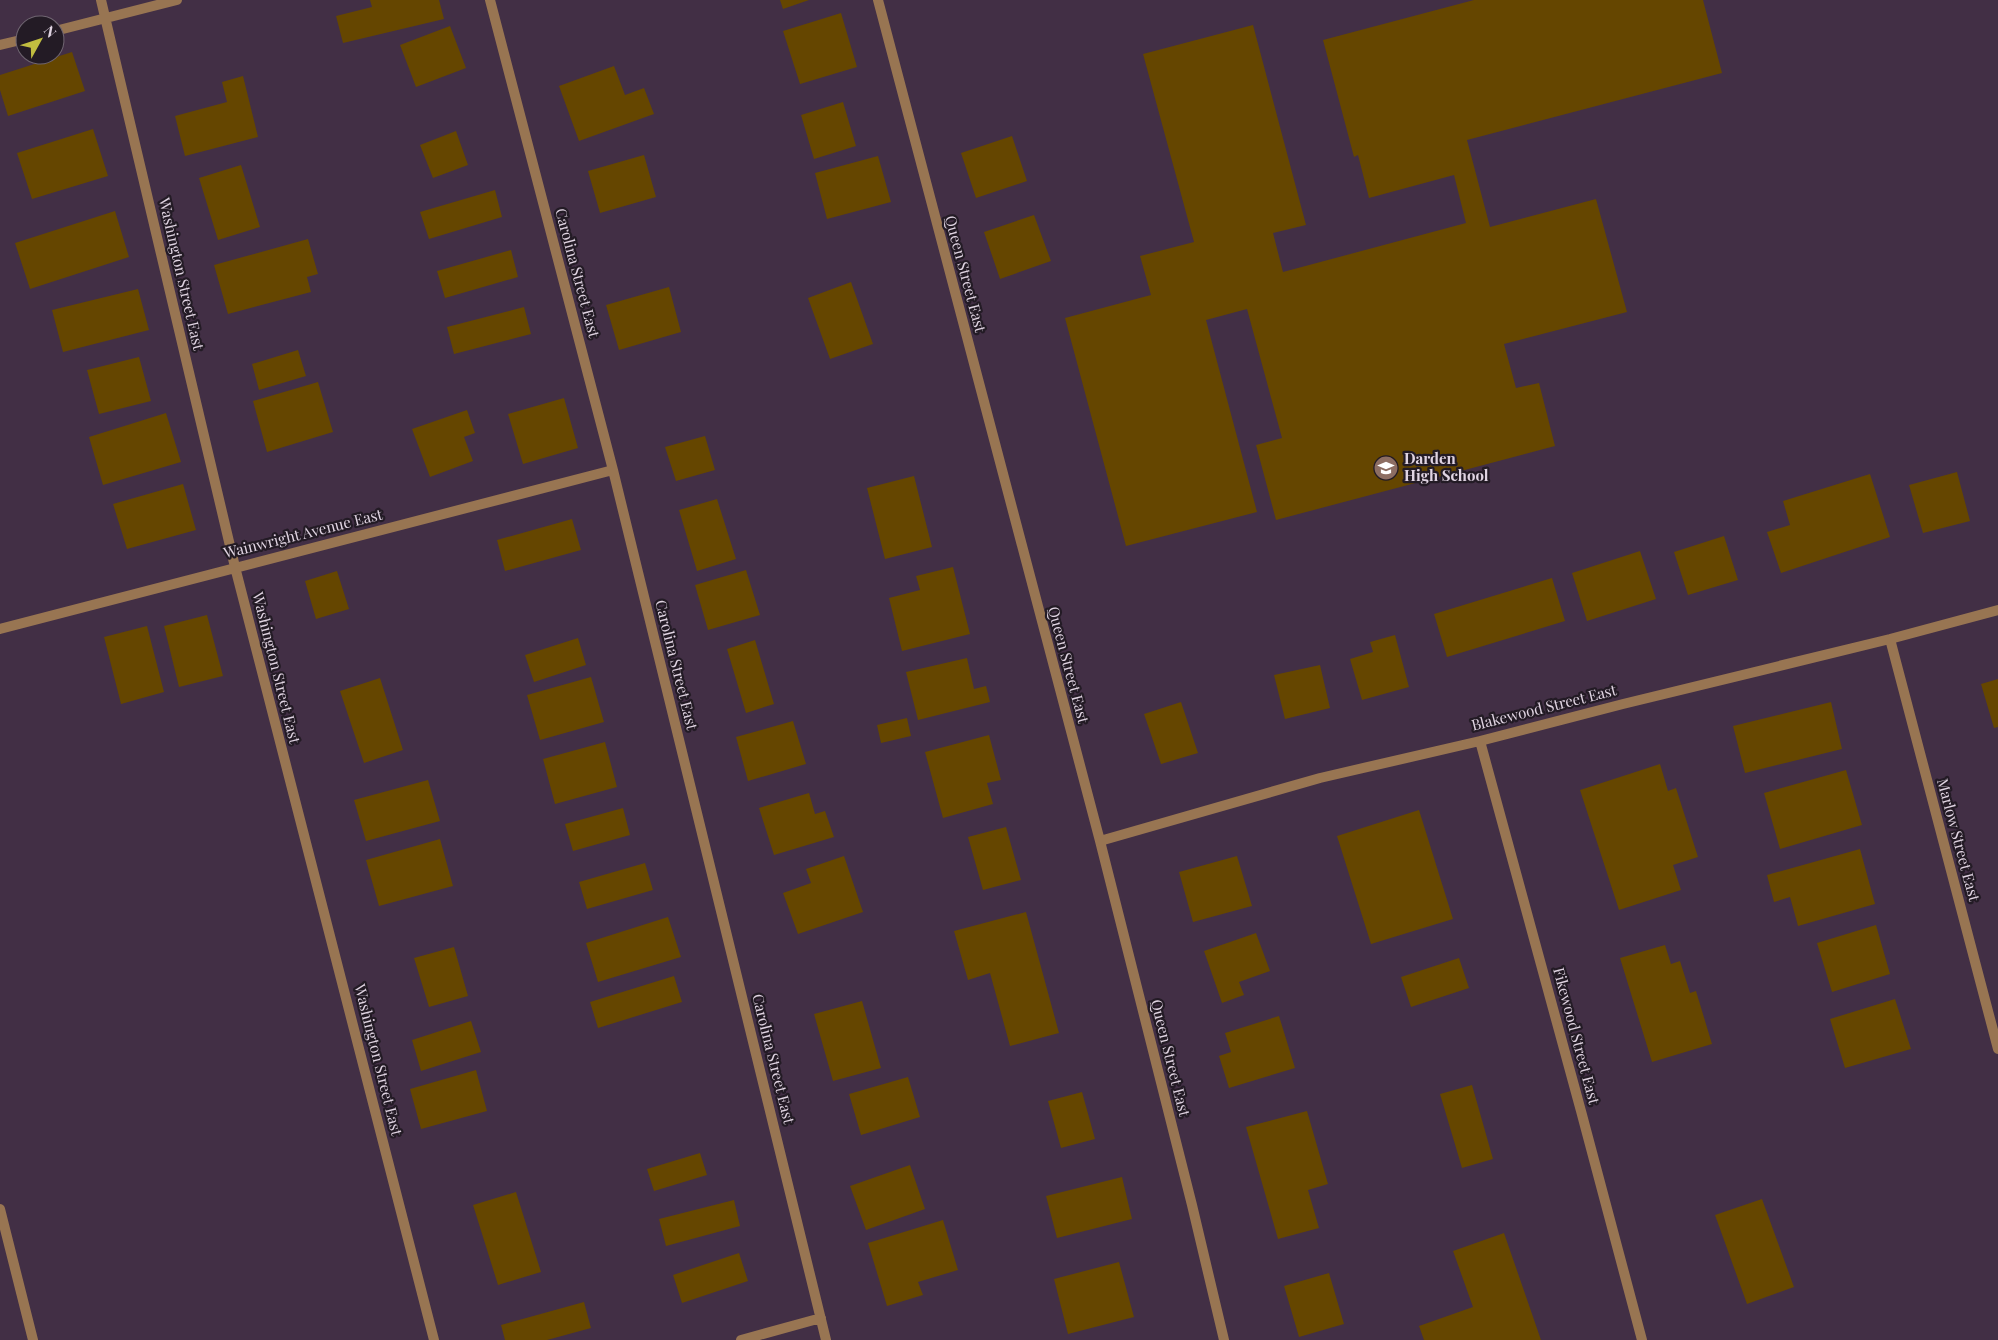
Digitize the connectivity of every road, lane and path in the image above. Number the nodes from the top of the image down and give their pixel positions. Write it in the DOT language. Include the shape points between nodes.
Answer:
graph roads {
  1 [pos="101,0"];
  2 [pos="177,0"];
  3 [pos="490,0"];
  4 [pos="878,0"];
  5 [pos="106,18"];
  6 [pos="65,28"];
  7 [pos="15,41"];
  8 [pos="0,45"];
  9 [pos="613,470"];
  10 [pos="235,567"];
  11 [pos="1998,610"];
  12 [pos="0,629"];
  13 [pos="1890,639"];
  14 [pos="1480,741"];
  15 [pos="1100,841"];
  16 [pos="1998,1049"];
  17 [pos="0,1209"];
  18 [pos="820,1318"];
  19 [pos="32,1340"];
  20 [pos="434,1340"];
  21 [pos="741,1340"];
  22 [pos="826,1340"];
  23 [pos="1224,1340"];
  24 [pos="1642,1340"];
  1 -- 5 [label="street, Washington Street East"];
  2 -- 5 [label="street"];
  3 -- 9 [label="street, Carolina Street East"];
  4 -- 15 [label="street, Queen Street East"];
  5 -- 6 [label="street"];
  5 -- 10 [label="street, Washington Street East"];
  7 -- 8 [label="street"];
  9 -- 10 [label="street, Wainwright Avenue East"];
  9 -- 18 [label="street, Carolina Street East"];
  10 -- 12 [label="street, Wainwright Avenue East"];
  10 -- 20 [label="street, Washington Street East"];
  11 -- 13 [label="street, Blakewood Street East"];
  13 -- 14 [label="street, Blakewood Street East"];
  13 -- 16 [label="street, Marlow Street East"];
  14 -- 15 [label="street, Blakewood Street East" via="1320,778"];
  14 -- 24 [label="street, Fikewood Street East"];
  15 -- 23 [label="street, Queen Street East"];
  17 -- 19 [label="street"];
  18 -- 21 [label="street"];
  18 -- 22 [label="street, Carolina Street East"];
}
